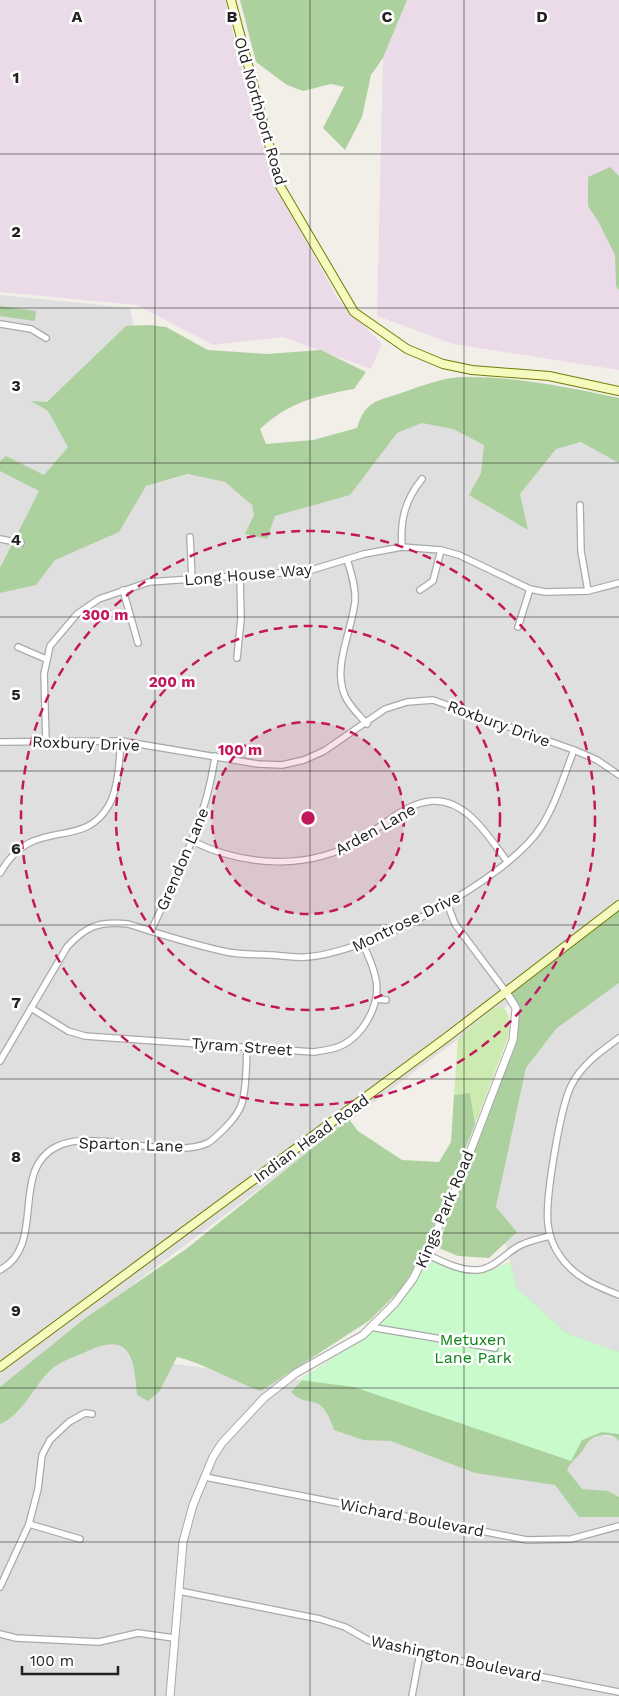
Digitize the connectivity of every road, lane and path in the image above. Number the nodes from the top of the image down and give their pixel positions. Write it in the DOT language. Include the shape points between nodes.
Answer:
graph roads {
  1 [pos="231,0"];
  2 [pos="0,324"];
  3 [pos="46,338"];
  4 [pos="619,390"];
  5 [pos="422,479"];
  6 [pos="580,505"];
  7 [pos="190,537"];
  8 [pos="0,539"];
  9 [pos="20,543"];
  10 [pos="402,546"];
  11 [pos="441,550"];
  12 [pos="347,559"];
  13 [pos="240,577"];
  14 [pos="192,579"];
  15 [pos="619,583"];
  16 [pos="530,589"];
  17 [pos="123,590"];
  18 [pos="420,590"];
  19 [pos="588,591"];
  20 [pos="518,628"];
  21 [pos="138,643"];
  22 [pos="18,647"];
  23 [pos="237,658"];
  24 [pos="46,659"];
  25 [pos="367,724"];
  26 [pos="46,741"];
  27 [pos="121,741"];
  28 [pos="0,742"];
  29 [pos="574,750"];
  30 [pos="215,756"];
  31 [pos="619,775"];
  32 [pos="192,841"];
  33 [pos="507,861"];
  34 [pos="0,873"];
  35 [pos="447,903"];
  36 [pos="619,905"];
  37 [pos="151,931"];
  38 [pos="363,944"];
  39 [pos="506,992"];
  40 [pos="377,999"];
  41 [pos="386,1000"];
  42 [pos="31,1008"];
  43 [pos="619,1038"];
  44 [pos="247,1047"];
  45 [pos="0,1061"];
  46 [pos="550,1236"];
  47 [pos="426,1254"];
  48 [pos="0,1270"];
  49 [pos="619,1295"];
  50 [pos="370,1328"];
  51 [pos="495,1348"];
  52 [pos="0,1367"];
  53 [pos="92,1414"];
  54 [pos="205,1477"];
  55 [pos="29,1524"];
  56 [pos="619,1526"];
  57 [pos="80,1539"];
  58 [pos="0,1586"];
  59 [pos="179,1592"];
  60 [pos="0,1634"];
  61 [pos="174,1638"];
  62 [pos="420,1653"];
  63 [pos="619,1692"];
  64 [pos="170,1696"];
  65 [pos="412,1696"];
  1 -- 4 [label="main road, Old Northport Road" via="280,186 354,312 407,349 443,364 472,370 549,376"];
  2 -- 3 [label="street" via="31,329"];
  5 -- 10 [label="street" via="412,492 404,512"];
  6 -- 19 [label="street" via="581,551"];
  7 -- 14 [label="street"];
  8 -- 9 [label="street"];
  10 -- 11 [label="street, Long House Way"];
  10 -- 12 [label="street, Long House Way"];
  11 -- 16 [label="street, Long House Way" via="475,561"];
  11 -- 18 [label="street" via="433,581"];
  12 -- 13 [label="street, Long House Way" via="308,571"];
  12 -- 25 [label="street" via="355,600 340,680 350,705"];
  13 -- 14 [label="street, Long House Way"];
  13 -- 23 [label="street" via="241,619"];
  14 -- 17 [label="street, Long House Way" via="149,582"];
  15 -- 19 [label="street, Long House Way"];
  16 -- 19 [label="street, Long House Way" via="561,593"];
  16 -- 20 [label="street"];
  17 -- 21 [label="street"];
  17 -- 24 [label="street, Long House Way" via="99,599 78,614 50,646"];
  22 -- 24 [label="street"];
  24 -- 26 [label="street"];
  25 -- 29 [label="street, Roxbury Drive" via="386,710 407,702 433,700"];
  25 -- 30 [label="street, Roxbury Drive" via="324,751 282,765"];
  26 -- 27 [label="street, Roxbury Drive"];
  26 -- 28 [label="street, Roxbury Drive"];
  27 -- 30 [label="street, Roxbury Drive"];
  27 -- 34 [label="street" via="115,788 109,805 97,820 82,831 29,843"];
  29 -- 31 [label="street, Roxbury Drive" via="598,760"];
  29 -- 33 [label="street, Montrose Drive" via="541,827"];
  30 -- 32 [label="street, Grendon Lane" via="206,804"];
  32 -- 33 [label="street, Arden Lane" via="214,852 237,858 310,860 335,853 362,839 416,804 434,801 466,812"];
  32 -- 37 [label="street, Grendon Lane"];
  33 -- 35 [label="street, Montrose Drive" via="480,884"];
  35 -- 38 [label="street, Montrose Drive"];
  35 -- 39 [label="street" via="455,924"];
  36 -- 39 [label="main road, Indian Head Road"];
  37 -- 38 [label="street, Montrose Drive" via="228,952 296,956 341,952"];
  37 -- 42 [label="street, Montrose Drive" via="114,923 81,932 67,947"];
  38 -- 40 [label="street" via="376,980"];
  39 -- 47 [label="street, Kings Park Road" via="516,1008 513,1040 452,1200"];
  39 -- 52 [label="main road, Indian Head Road"];
  40 -- 41 [label="street"];
  40 -- 44 [label="street, Tyram Street" via="358,1031 336,1048 312,1052"];
  42 -- 44 [label="street, Tyram Street" via="68,1031 85,1036"];
  42 -- 45 [label="street, Montrose Drive"];
  43 -- 46 [label="street" via="583,1067 564,1103 547,1208"];
  44 -- 48 [label="street, Sparton Lane" via="241,1104 233,1120 207,1143 172,1147 72,1141 56,1147 46,1156 31,1184 22,1247"];
  46 -- 47 [label="street" via="516,1248 497,1263 479,1270 464,1269"];
  46 -- 49 [label="street" via="560,1256 575,1273 595,1286"];
  47 -- 50 [label="street, Kings Park Road" via="395,1303"];
  50 -- 51 [label="street"];
  50 -- 54 [label="street, Kings Park Road" via="336,1352 296,1373 264,1398 222,1443"];
  53 -- 55 [label="street" via="85,1413 69,1422 50,1440 42,1455"];
  54 -- 56 [label="street, Wichard Boulevard" via="527,1540 571,1540"];
  54 -- 59 [label="street, Kings Park Road" via="183,1542"];
  55 -- 57 [label="street"];
  55 -- 58 [label="street"];
  59 -- 61 [label="street, Kings Park Road"];
  59 -- 62 [label="street, Washington Boulevard" via="320,1619 345,1627 368,1640"];
  60 -- 61 [label="street" via="16,1638 99,1642 138,1633"];
  61 -- 64 [label="street, Kings Park Road"];
  62 -- 63 [label="street, Washington Boulevard"];
  62 -- 65 [label="street"];
}
